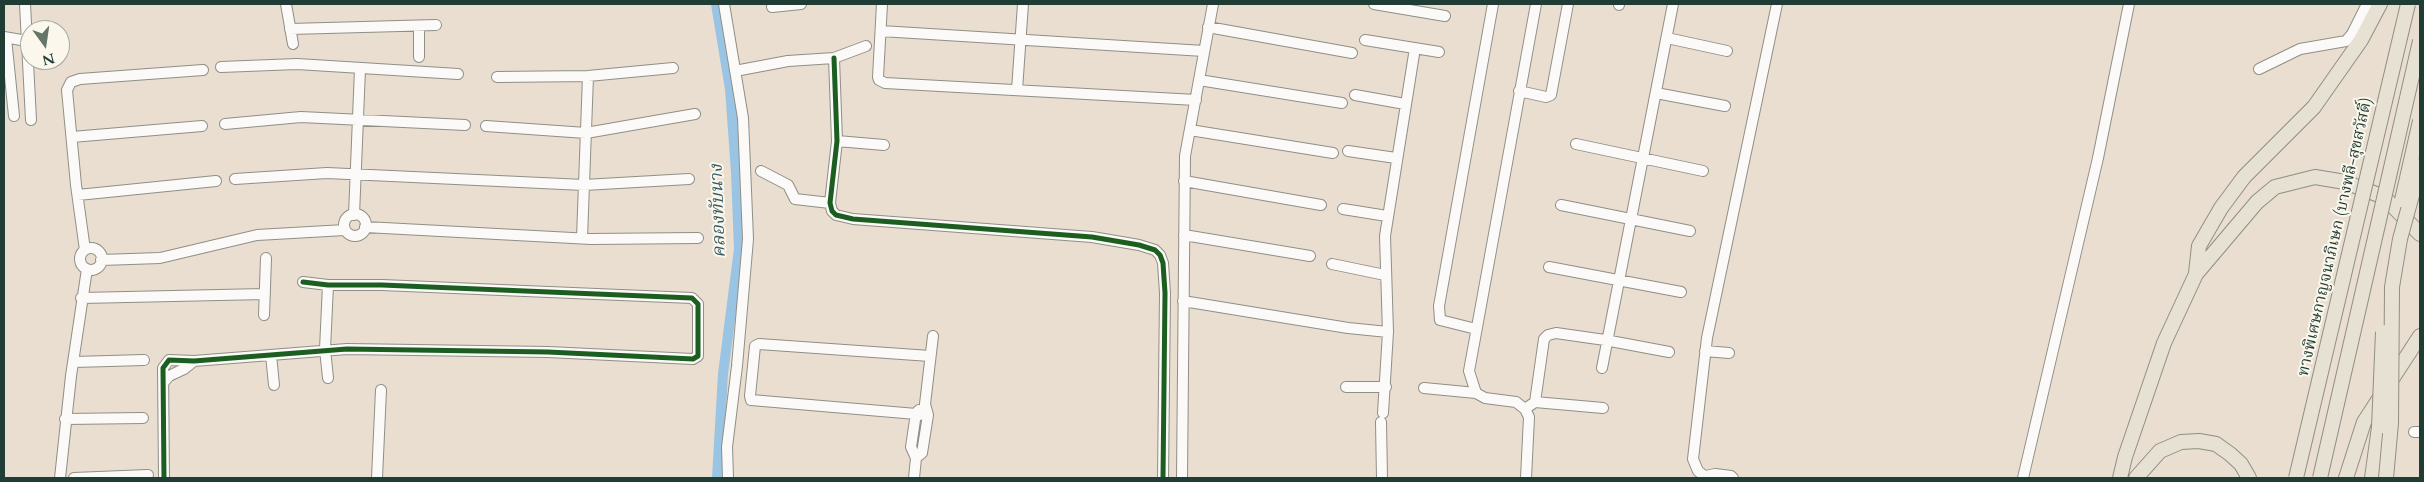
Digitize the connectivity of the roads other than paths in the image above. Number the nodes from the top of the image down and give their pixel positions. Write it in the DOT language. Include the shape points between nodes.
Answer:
graph roads {
  1 [pos="25,4"];
  2 [pos="286,4"];
  3 [pos="724,4"];
  4 [pos="801,4"];
  5 [pos="882,4"];
  6 [pos="1023,4"];
  7 [pos="1212,4"];
  8 [pos="1374,4"];
  9 [pos="1378,4"];
  10 [pos="1493,4"];
  11 [pos="1536,4"];
  12 [pos="1568,4"];
  13 [pos="1674,4"];
  14 [pos="1777,4"];
  15 [pos="2129,4"];
  16 [pos="2367,4"];
  17 [pos="2380,4"];
  18 [pos="2408,4"];
  19 [pos="772,6"];
  20 [pos="1445,16"];
  21 [pos="26,20"];
  22 [pos="436,25"];
  23 [pos="419,26"];
  24 [pos="1208,27"];
  25 [pos="290,29"];
  26 [pos="880,32"];
  27 [pos="5,38"];
  28 [pos="1667,38"];
  29 [pos="20,40"];
  30 [pos="1021,40"];
  31 [pos="1365,40"];
  32 [pos="2420,41"];
  33 [pos="293,44"];
  34 [pos="866,46"];
  35 [pos="1415,48"];
  36 [pos="1204,51"];
  37 [pos="1727,51"];
  38 [pos="1438,52"];
  39 [pos="1352,53"];
  40 [pos="419,57"];
  41 [pos="834,58"];
  42 [pos="222,67"];
  43 [pos="674,68"];
  44 [pos="360,69"];
  45 [pos="2259,69"];
  46 [pos="28,70"];
  47 [pos="203,70"];
  48 [pos="735,71"];
  49 [pos="458,74"];
  50 [pos="497,76"];
  51 [pos="588,76"];
  52 [pos="1200,80"];
  53 [pos="1017,90"];
  54 [pos="1519,91"];
  55 [pos="1656,93"];
  56 [pos="1355,95"];
  57 [pos="1196,100"];
  58 [pos="1342,103"];
  59 [pos="1405,104"];
  60 [pos="1725,106"];
  61 [pos="695,114"];
  62 [pos="14,116"];
  63 [pos="31,120"];
  64 [pos="359,120"];
  65 [pos="2420,121"];
  66 [pos="225,124"];
  67 [pos="465,125"];
  68 [pos="202,126"];
  69 [pos="486,126"];
  70 [pos="1190,130"];
  71 [pos="586,132"];
  72 [pos="72,137"];
  73 [pos="837,141"];
  74 [pos="1576,144"];
  75 [pos="884,145"];
  76 [pos="1348,151"];
  77 [pos="1333,153"];
  78 [pos="1396,158"];
  79 [pos="1642,158"];
  80 [pos="2420,166"];
  81 [pos="1703,171"];
  82 [pos="761,172"];
  83 [pos="357,173"];
  84 [pos="235,179"];
  85 [pos="689,179"];
  86 [pos="216,181"];
  87 [pos="1184,181"];
  88 [pos="584,184"];
  89 [pos="78,195"];
  90 [pos="830,203"];
  91 [pos="1321,205"];
  92 [pos="1561,205"];
  93 [pos="1343,209"];
  94 [pos="354,215"];
  95 [pos="1387,216"];
  96 [pos="1631,219"];
  97 [pos="365,227"];
  98 [pos="344,230"];
  99 [pos="1690,231"];
  100 [pos="2420,234"];
  101 [pos="1184,235"];
  102 [pos="582,238"];
  103 [pos="698,238"];
  104 [pos="86,250"];
  105 [pos="1310,256"];
  106 [pos="266,258"];
  107 [pos="101,260"];
  108 [pos="1332,264"];
  109 [pos="1549,267"];
  110 [pos="87,269"];
  111 [pos="2196,274"];
  112 [pos="1384,275"];
  113 [pos="1619,278"];
  114 [pos="303,282"];
  115 [pos="328,286"];
  116 [pos="1681,292"];
  117 [pos="265,294"];
  118 [pos="82,298"];
  119 [pos="1183,301"];
  120 [pos="264,315"];
  121 [pos="1476,328"];
  122 [pos="1388,332"];
  123 [pos="932,336"];
  124 [pos="2420,336"];
  125 [pos="1606,340"];
  126 [pos="325,349"];
  127 [pos="1705,351"];
  128 [pos="1668,352"];
  129 [pos="1729,354"];
  130 [pos="271,355"];
  131 [pos="930,356"];
  132 [pos="144,360"];
  133 [pos="194,361"];
  134 [pos="74,362"];
  135 [pos="1602,368"];
  136 [pos="328,378"];
  137 [pos="164,382"];
  138 [pos="274,385"];
  139 [pos="1346,387"];
  140 [pos="1386,387"];
  141 [pos="1424,388"];
  142 [pos="381,390"];
  143 [pos="1476,392"];
  144 [pos="1535,402"];
  145 [pos="925,404"];
  146 [pos="1603,408"];
  147 [pos="1525,409"];
  148 [pos="916,413"];
  149 [pos="928,416"];
  150 [pos="143,418"];
  151 [pos="65,419"];
  152 [pos="916,458"];
  153 [pos="148,475"];
  154 [pos="1706,477"];
  155 [pos="60,478"];
  156 [pos="74,478"];
  157 [pos="164,478"];
  158 [pos="377,478"];
  159 [pos="728,478"];
  160 [pos="914,478"];
  161 [pos="1163,478"];
  162 [pos="1182,478"];
  163 [pos="1382,478"];
  164 [pos="1526,478"];
  165 [pos="1733,478"];
  166 [pos="2023,478"];
  167 [pos="2120,478"];
  168 [pos="2136,478"];
  169 [pos="2249,478"];
  170 [pos="2296,478"];
  171 [pos="2320,478"];
  172 [pos="2346,478"];
  173 [pos="2372,478"];
  174 [pos="2386,478"];
  1 -- 21 [label="street"];
  2 -- 25 [label="street"];
  3 -- 48 [label="street"];
  4 -- 19 [label="street"];
  5 -- 26 [label="street"];
  6 -- 30 [label="street"];
  7 -- 24 [label="street"];
  8 -- 9 [label="street"];
  9 -- 20 [label="street"];
  10 -- 121 [label="street" via="1439,306 1440,320"];
  11 -- 54 [label="street"];
  12 -- 54 [label="street" via="1551,95 1546,97"];
  13 -- 28 [label="street"];
  14 -- 127 [label="street"];
  15 -- 166 [label="street" via="2098,158"];
  16 -- 45 [label="street" via="2346,40 2300,49"];
  17 -- 111 [label="highway" via="2361,40 2314,107 2244,177 2220,208 2199,246"];
  18 -- 170 [label="highway, ทางพิเศษกาญจนาภิเษก (บางพลี-สุขสวัสดิ์), bridge"];
  22 -- 23 [label="street"];
  23 -- 25 [label="street"];
  23 -- 40 [label="street"];
  24 -- 36 [label="street"];
  24 -- 39 [label="street"];
  25 -- 33 [label="street"];
  26 -- 30 [label="street"];
  26 -- 53 [label="street" via="878,77 885,83"];
  27 -- 29 [label="street"];
  27 -- 62 [label="street"];
  28 -- 37 [label="street"];
  28 -- 55 [label="street"];
  30 -- 36 [label="street"];
  30 -- 53 [label="street"];
  31 -- 35 [label="street"];
  32 -- 171 [label="highway, bridge"];
  34 -- 41 [label="street"];
  35 -- 38 [label="street"];
  35 -- 59 [label="street"];
  36 -- 52 [label="street"];
  41 -- 48 [label="street" via="788,61"];
  41 -- 73 [label="street"];
  42 -- 44 [label="street" via="297,64"];
  43 -- 51 [label="street"];
  44 -- 49 [label="street"];
  44 -- 64 [label="street"];
  46 -- 63 [label="street"];
  47 -- 72 [label="street" via="71,82 67,90"];
  48 -- 159 [label="street" via="743,118 748,239 727,447"];
  50 -- 51 [label="street"];
  51 -- 71 [label="street"];
  52 -- 57 [label="street"];
  52 -- 58 [label="street"];
  53 -- 57 [label="street"];
  54 -- 121 [label="street"];
  55 -- 60 [label="street"];
  55 -- 79 [label="street"];
  56 -- 59 [label="street"];
  57 -- 70 [label="street"];
  59 -- 78 [label="street"];
  61 -- 71 [label="street"];
  64 -- 66 [label="street" via="301,117"];
  64 -- 67 [label="street"];
  64 -- 83 [label="street"];
  65 -- 173 [label="highway, bridge" via="2384,290 2379,427"];
  68 -- 72 [label="street"];
  69 -- 71 [label="street"];
  70 -- 77 [label="street"];
  70 -- 87 [label="street"];
  71 -- 88 [label="street"];
  72 -- 89 [label="street"];
  73 -- 75 [label="street"];
  73 -- 90 [label="street"];
  74 -- 79 [label="street"];
  76 -- 78 [label="street"];
  78 -- 95 [label="street"];
  79 -- 81 [label="street"];
  79 -- 96 [label="street"];
  80 -- 174 [label="highway, bridge" via="2400,239 2392,287 2391,423"];
  82 -- 90 [label="street" via="788,185 795,199"];
  83 -- 84 [label="street"];
  83 -- 88 [label="street"];
  83 -- 94 [label="street"];
  85 -- 88 [label="street"];
  86 -- 89 [label="street"];
  87 -- 91 [label="street"];
  87 -- 101 [label="street"];
  88 -- 102 [label="street"];
  89 -- 104 [label="street"];
  90 -- 161 [label="street" via="836,215 853,219 1067,235 1155,250 1163,263 1165,293"];
  92 -- 96 [label="street"];
  93 -- 95 [label="street"];
  94 -- 97 [label="street" via="362,218"];
  94 -- 98 [label="street" via="345,220"];
  95 -- 112 [label="street"];
  96 -- 99 [label="street"];
  96 -- 113 [label="street"];
  97 -- 98 [label="street" via="356,236"];
  97 -- 102 [label="street"];
  98 -- 107 [label="street" via="257,235 160,258"];
  100 -- 111 [label="highway" via="2384,197 2345,182 2315,177 2275,187 2257,202"];
  101 -- 105 [label="street"];
  101 -- 119 [label="street"];
  102 -- 103 [label="street"];
  104 -- 107 [label="street" via="98,251"];
  104 -- 110 [label="street" via="80,258"];
  106 -- 117 [label="street"];
  107 -- 110 [label="street" via="95,269"];
  108 -- 112 [label="street"];
  109 -- 113 [label="street"];
  110 -- 118 [label="street"];
  111 -- 167 [label="highway" via="2164,343"];
  112 -- 122 [label="street"];
  113 -- 116 [label="street"];
  113 -- 125 [label="street"];
  114 -- 115 [label="street"];
  115 -- 126 [label="street"];
  115 -- 126 [label="street" via="382,285 692,298 698,304 699,349 698,356 693,359 548,352"];
  117 -- 118 [label="street"];
  117 -- 120 [label="street"];
  118 -- 134 [label="street"];
  119 -- 122 [label="street"];
  119 -- 162 [label="street"];
  121 -- 143 [label="street" via="1469,371"];
  122 -- 140 [label="street"];
  123 -- 131 [label="street"];
  124 -- 172 [label="highway" via="2364,422"];
  125 -- 128 [label="street"];
  125 -- 135 [label="street"];
  125 -- 144 [label="street" via="1556,333 1548,335 1544,339"];
  126 -- 130 [label="street"];
  126 -- 136 [label="street"];
  127 -- 129 [label="street"];
  127 -- 154 [label="street" via="1693,459 1698,471"];
  130 -- 133 [label="street"];
  130 -- 138 [label="street"];
  131 -- 145 [label="street"];
  131 -- 148 [label="street" via="763,343 755,346 752,400"];
  132 -- 134 [label="street"];
  133 -- 137 [label="street"];
  133 -- 137 [label="street" via="169,360 163,368"];
  134 -- 151 [label="street"];
  137 -- 157 [label="street"];
  139 -- 140 [label="street"];
  140 -- 163 [label="street" via="1382,418"];
  141 -- 143 [label="street"];
  142 -- 158 [label="street"];
  143 -- 147 [label="street" via="1485,398 1516,402"];
  144 -- 146 [label="street"];
  144 -- 147 [label="street"];
  145 -- 148 [label="street"];
  145 -- 149 [label="street"];
  147 -- 164 [label="street" via="1529,417"];
  148 -- 149 [label="street"];
  148 -- 152 [label="street" via="910,447"];
  149 -- 152 [label="street" via="922,453"];
  150 -- 151 [label="street"];
  151 -- 155 [label="street"];
  152 -- 160 [label="street"];
  153 -- 156 [label="street"];
  154 -- 165 [label="street" via="1715,474"];
  168 -- 169 [label="highway" via="2160,451 2181,442 2199,441 2216,444 2230,454 2242,464"];
}
